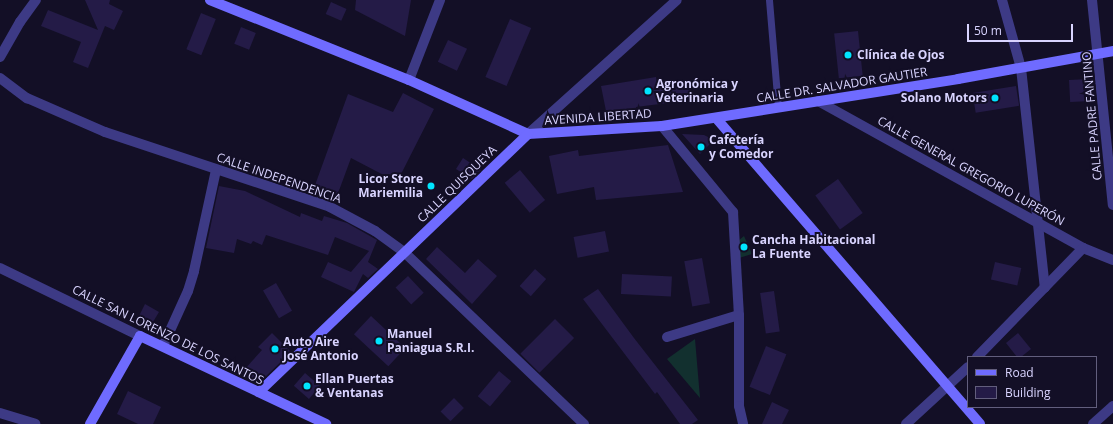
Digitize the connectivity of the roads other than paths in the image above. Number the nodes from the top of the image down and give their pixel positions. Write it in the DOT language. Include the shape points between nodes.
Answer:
graph roads {
  1 [pos="36,0"];
  2 [pos="210,0"];
  3 [pos="440,0"];
  4 [pos="677,0"];
  5 [pos="769,0"];
  6 [pos="1002,0"];
  7 [pos="1092,0"];
  8 [pos="1113,51"];
  9 [pos="1099,52"];
  10 [pos="0,57"];
  11 [pos="1022,68"];
  12 [pos="0,78"];
  13 [pos="409,80"];
  14 [pos="818,101"];
  15 [pos="778,108"];
  16 [pos="716,118"];
  17 [pos="662,126"];
  18 [pos="528,134"];
  19 [pos="216,170"];
  20 [pos="1113,205"];
  21 [pos="1039,222"];
  22 [pos="1084,248"];
  23 [pos="404,252"];
  24 [pos="1113,260"];
  25 [pos="0,268"];
  26 [pos="1044,288"];
  27 [pos="739,314"];
  28 [pos="140,336"];
  29 [pos="667,337"];
  30 [pos="163,346"];
  31 [pos="978,356"];
  32 [pos="967,368"];
  33 [pos="948,387"];
  34 [pos="260,392"];
  35 [pos="1113,406"];
  36 [pos="0,413"];
  37 [pos="36,424"];
  38 [pos="90,424"];
  39 [pos="326,424"];
  40 [pos="584,424"];
  41 [pos="743,424"];
  42 [pos="906,424"];
  43 [pos="980,424"];
  44 [pos="1093,424"];
  1 -- 10 [label="street"];
  2 -- 13 [label="street"];
  3 -- 13 [label="street"];
  4 -- 18 [label="street, CALLE QUISQUEYA"];
  5 -- 15 [label="lane"];
  6 -- 11 [label="street"];
  7 -- 9 [label="street, CALLE PADRE FANTINO"];
  8 -- 9 [label="street, CALLE DR. SALVADOR GAUTIER"];
  9 -- 11 [label="street, CALLE DR. SALVADOR GAUTIER"];
  9 -- 20 [label="street, CALLE PADRE FANTINO"];
  11 -- 14 [label="street, CALLE DR. SALVADOR GAUTIER"];
  11 -- 21 [label="street"];
  12 -- 19 [label="street, CALLE INDEPENDENCIA" via="27,98 105,132"];
  13 -- 18 [label="street"];
  14 -- 15 [label="street, CALLE DR. SALVADOR GAUTIER"];
  14 -- 21 [label="street, CALLE GENERAL GREGORIO LUPERÓN"];
  15 -- 16 [label="street, CALLE DR. SALVADOR GAUTIER"];
  16 -- 17 [label="street, AVENIDA LIBERTAD"];
  16 -- 33 [label="street"];
  17 -- 18 [label="street, AVENIDA LIBERTAD"];
  17 -- 27 [label="street" via="733,212"];
  18 -- 23 [label="street, CALLE QUISQUEYA"];
  19 -- 23 [label="street, CALLE INDEPENDENCIA" via="330,207 375,231"];
  19 -- 30 [label="street" via="188,291"];
  21 -- 22 [label="street, CALLE GENERAL GREGORIO LUPERÓN"];
  21 -- 26 [label="street"];
  22 -- 24 [label="street, CALLE GENERAL GREGORIO LUPERÓN"];
  22 -- 26 [label="street"];
  23 -- 34 [label="street, CALLE QUISQUEYA"];
  23 -- 40 [label="street, CALLE INDEPENDENCIA"];
  25 -- 28 [label="street, CALLE SAN LORENZO DE LOS SANTOS"];
  26 -- 31 [label="street"];
  27 -- 29 [label="street"];
  27 -- 41 [label="street" via="739,406"];
  28 -- 30 [label="street, CALLE SAN LORENZO DE LOS SANTOS"];
  28 -- 38 [label="street"];
  30 -- 34 [label="street, CALLE SAN LORENZO DE LOS SANTOS"];
  32 -- 33 [label="street"];
  33 -- 42 [label="street"];
  33 -- 43 [label="street"];
  34 -- 39 [label="street, CALLE SAN LORENZO DE LOS SANTOS"];
  35 -- 44 [label="street"];
  36 -- 37 [label="street"];
}
